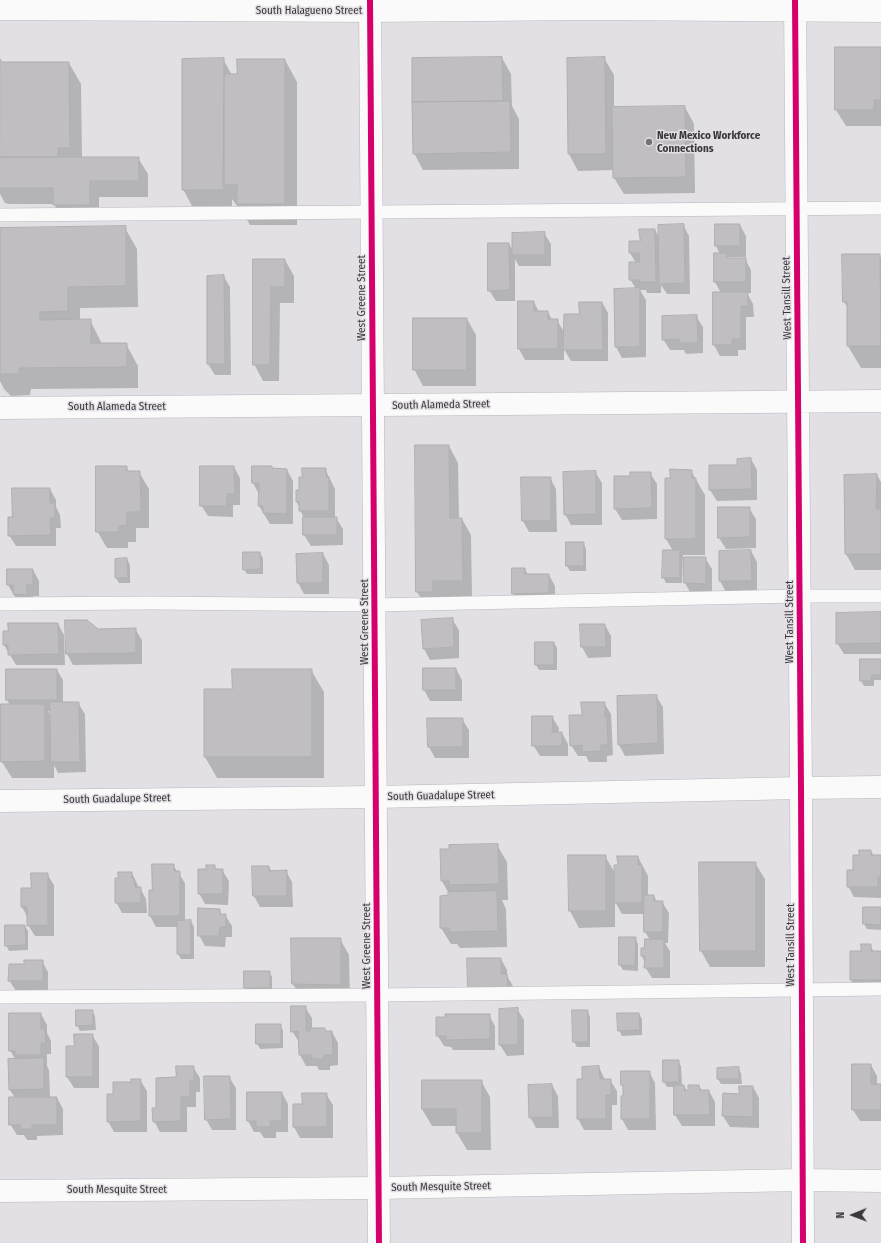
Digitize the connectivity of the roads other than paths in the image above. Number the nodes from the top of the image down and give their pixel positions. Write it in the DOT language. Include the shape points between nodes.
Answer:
graph roads {
  1 [pos="654,5"];
  2 [pos="795,5"];
  3 [pos="370,6"];
  4 [pos="0,9"];
  5 [pos="881,11"];
  6 [pos="881,208"];
  7 [pos="796,209"];
  8 [pos="372,213"];
  9 [pos="0,215"];
  10 [pos="798,401"];
  11 [pos="881,401"];
  12 [pos="373,405"];
  13 [pos="0,408"];
  14 [pos="800,596"];
  15 [pos="881,596"];
  16 [pos="0,604"];
  17 [pos="375,605"];
  18 [pos="881,787"];
  19 [pos="801,788"];
  20 [pos="376,797"];
  21 [pos="0,801"];
  22 [pos="881,989"];
  23 [pos="801,991"];
  24 [pos="378,995"];
  25 [pos="0,997"];
  26 [pos="802,1180"];
  27 [pos="881,1181"];
  28 [pos="379,1188"];
  29 [pos="0,1191"];
  30 [pos="379,1243"];
  31 [pos="803,1243"];
  1 -- 2 [label="street, South Halagueno Street"];
  1 -- 3 [label="street, South Halagueno Street"];
  2 -- 5 [label="street, South Halagueno Street"];
  2 -- 7 [label="street, West Tansill Street"];
  3 -- 4 [label="street, South Halagueno Street"];
  3 -- 8 [label="street, West Greene Street"];
  6 -- 7 [label="lane"];
  7 -- 8 [label="lane"];
  7 -- 10 [label="street, West Tansill Street"];
  8 -- 9 [label="lane"];
  8 -- 12 [label="street, West Greene Street"];
  10 -- 11 [label="street, South Alameda Street"];
  10 -- 12 [label="street, South Alameda Street"];
  10 -- 14 [label="street, West Tansill Street"];
  12 -- 13 [label="street, South Alameda Street"];
  12 -- 17 [label="street, West Greene Street"];
  14 -- 15 [label="lane"];
  14 -- 17 [label="lane"];
  14 -- 19 [label="street, West Tansill Street"];
  16 -- 17 [label="lane"];
  17 -- 20 [label="street, West Greene Street"];
  18 -- 19 [label="street, South Guadalupe Street"];
  19 -- 20 [label="street, South Guadalupe Street"];
  19 -- 23 [label="street, West Tansill Street"];
  20 -- 21 [label="street, South Guadalupe Street"];
  20 -- 24 [label="street, West Greene Street"];
  22 -- 23 [label="lane"];
  23 -- 24 [label="lane"];
  23 -- 26 [label="street, West Tansill Street"];
  24 -- 25 [label="lane"];
  24 -- 28 [label="street, West Greene Street"];
  26 -- 27 [label="street, South Mesquite Street"];
  26 -- 28 [label="street, South Mesquite Street"];
  26 -- 31 [label="street, West Tansill Street"];
  28 -- 29 [label="street, South Mesquite Street"];
  28 -- 30 [label="street, West Greene Street"];
}
